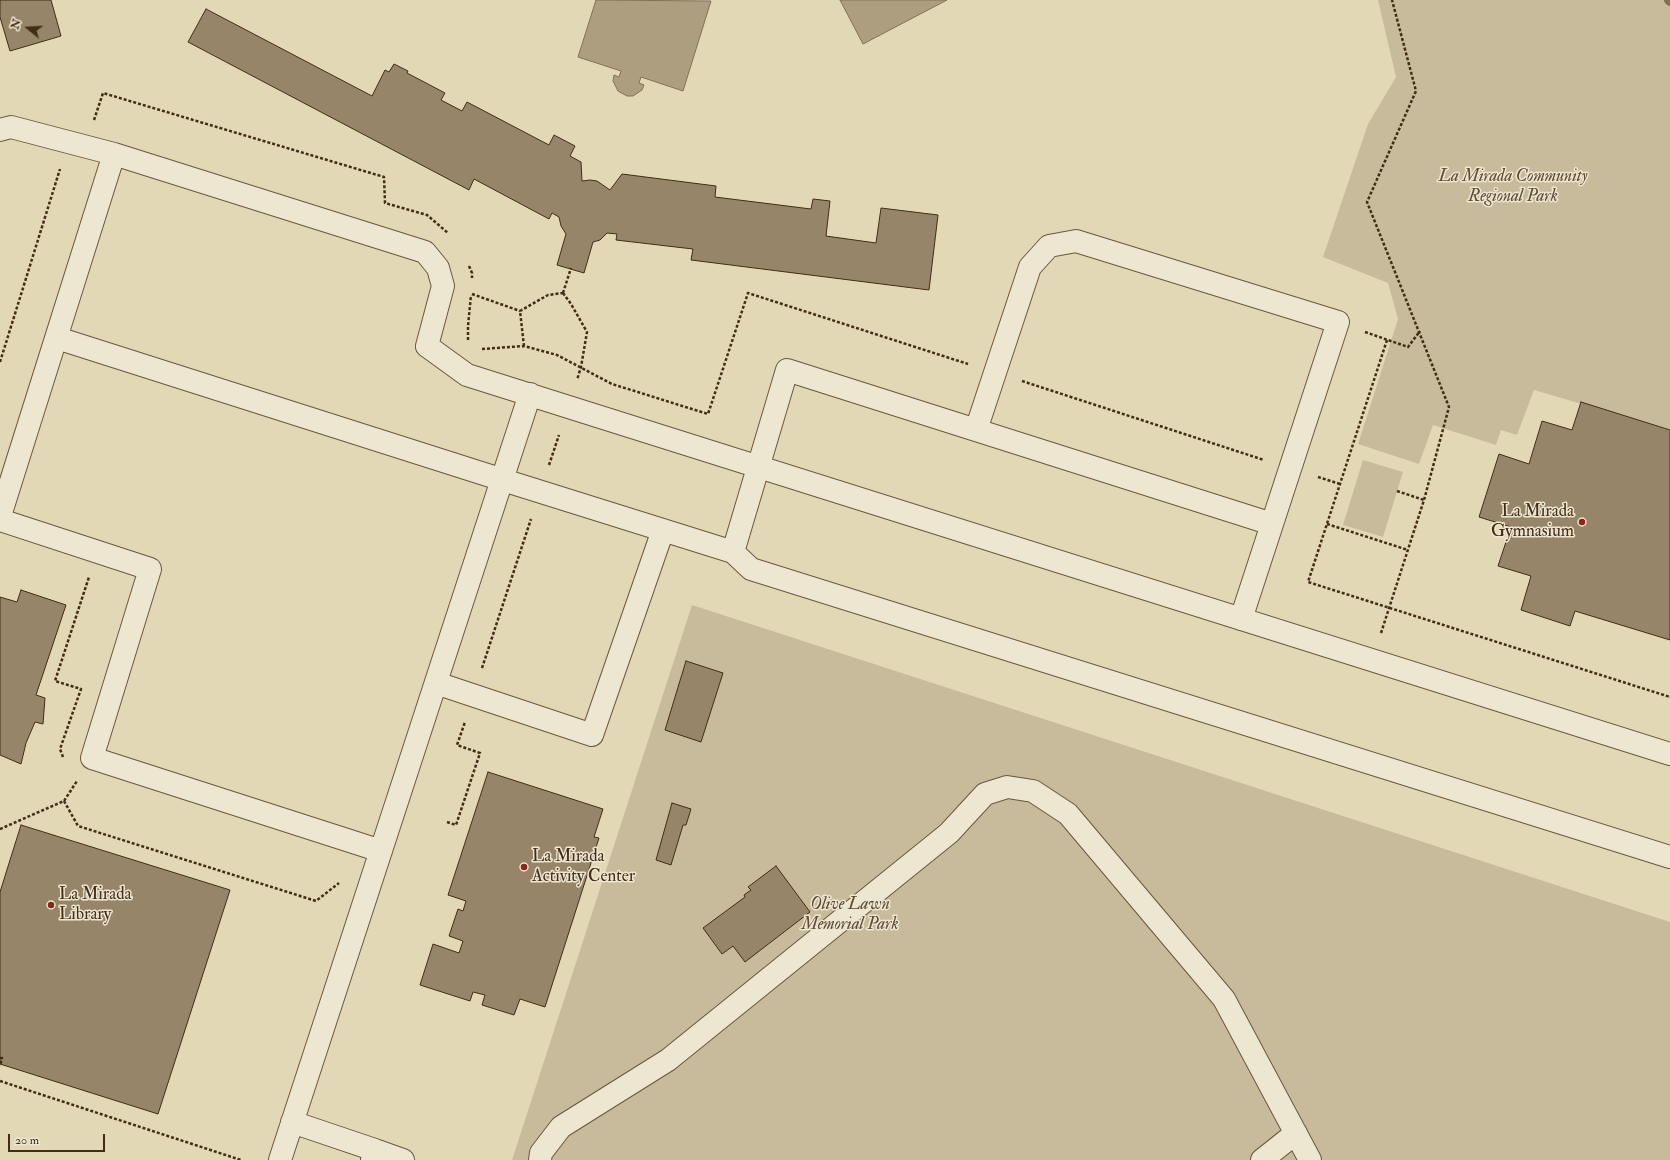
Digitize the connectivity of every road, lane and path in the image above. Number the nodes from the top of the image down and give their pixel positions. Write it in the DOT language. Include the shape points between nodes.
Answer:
graph roads {
  1 [pos="1392,0"];
  2 [pos="92,126"];
  3 [pos="0,130"];
  4 [pos="114,154"];
  5 [pos="60,169"];
  6 [pos="449,234"];
  7 [pos="466,259"];
  8 [pos="571,268"];
  9 [pos="472,280"];
  10 [pos="472,287"];
  11 [pos="563,293"];
  12 [pos="471,294"];
  13 [pos="520,311"];
  14 [pos="1420,331"];
  15 [pos="57,338"];
  16 [pos="468,344"];
  17 [pos="524,346"];
  18 [pos="477,349"];
  19 [pos="0,362"];
  20 [pos="975,366"];
  21 [pos="581,367"];
  22 [pos="577,380"];
  23 [pos="1016,380"];
  24 [pos="530,394"];
  25 [pos="976,430"];
  26 [pos="559,435"];
  27 [pos="1265,460"];
  28 [pos="549,467"];
  29 [pos="759,467"];
  30 [pos="1317,477"];
  31 [pos="503,480"];
  32 [pos="1340,484"];
  33 [pos="1397,492"];
  34 [pos="1424,500"];
  35 [pos="533,513"];
  36 [pos="0,516"];
  37 [pos="0,520"];
  38 [pos="1272,524"];
  39 [pos="1327,524"];
  40 [pos="663,530"];
  41 [pos="1408,550"];
  42 [pos="733,552"];
  43 [pos="90,575"];
  44 [pos="1389,608"];
  45 [pos="1241,619"];
  46 [pos="1373,660"];
  47 [pos="480,676"];
  48 [pos="436,683"];
  49 [pos="1670,698"];
  50 [pos="466,717"];
  51 [pos="1670,754"];
  52 [pos="92,758"];
  53 [pos="66,763"];
  54 [pos="72,777"];
  55 [pos="75,784"];
  56 [pos="64,801"];
  57 [pos="447,822"];
  58 [pos="0,828"];
  59 [pos="381,851"];
  60 [pos="1670,857"];
  61 [pos="339,883"];
  62 [pos="0,1058"];
  63 [pos="0,1066"];
  64 [pos="0,1081"];
  65 [pos="292,1122"];
  66 [pos="1296,1133"];
  67 [pos="373,1155"];
  68 [pos="241,1160"];
  69 [pos="280,1160"];
  70 [pos="403,1160"];
  71 [pos="540,1160"];
  72 [pos="1262,1160"];
  73 [pos="1310,1160"];
  1 -- 14 [label="path" via="1416,91 1367,202"];
  2 -- 6 [label="path" via="103,93 384,177 385,203 427,215"];
  3 -- 4 [label="lane" via="11,126"];
  4 -- 15 [label="lane"];
  4 -- 24 [label="lane" via="425,252 438,268 443,286 427,346 467,375"];
  5 -- 19 [label="path"];
  7 -- 9 [label="path"];
  8 -- 11 [label="path"];
  10 -- 12 [label="path"];
  11 -- 13 [label="path" via="548,296"];
  11 -- 21 [label="path" via="587,332"];
  12 -- 13 [label="path"];
  12 -- 16 [label="path"];
  13 -- 17 [label="path"];
  14 -- 32 [label="path" via="1408,347 1387,340"];
  14 -- 34 [label="path" via="1450,407"];
  15 -- 31 [label="lane"];
  15 -- 36 [label="lane"];
  17 -- 18 [label="path"];
  17 -- 21 [label="path" via="557,355"];
  20 -- 21 [label="path" via="748,293 708,414 612,384"];
  21 -- 22 [label="path"];
  23 -- 27 [label="path"];
  24 -- 29 [label="lane"];
  24 -- 31 [label="lane"];
  25 -- 29 [label="lane" via="787,370"];
  25 -- 38 [label="lane"];
  25 -- 38 [label="lane" via="1030,267 1049,246 1076,242 1338,322"];
  26 -- 28 [label="path"];
  29 -- 42 [label="lane"];
  29 -- 45 [label="lane"];
  30 -- 32 [label="path"];
  31 -- 40 [label="lane"];
  31 -- 48 [label="lane"];
  32 -- 39 [label="path"];
  33 -- 34 [label="path"];
  34 -- 41 [label="path"];
  35 -- 47 [label="path"];
  37 -- 52 [label="lane" via="150,569"];
  38 -- 45 [label="lane"];
  39 -- 41 [label="path"];
  39 -- 44 [label="path" via="1308,582"];
  40 -- 42 [label="lane"];
  40 -- 48 [label="lane" via="592,734"];
  41 -- 44 [label="path"];
  42 -- 60 [label="lane" via="751,569"];
  43 -- 53 [label="path" via="56,681 81,689 60,749"];
  44 -- 46 [label="path"];
  44 -- 49 [label="path"];
  45 -- 46 [label="lane"];
  46 -- 51 [label="lane"];
  48 -- 59 [label="lane"];
  50 -- 57 [label="path" via="457,745 480,753 456,825"];
  52 -- 55 [label="path"];
  52 -- 59 [label="lane"];
  54 -- 55 [label="path"];
  55 -- 56 [label="path"];
  56 -- 58 [label="path"];
  56 -- 61 [label="path" via="78,826 316,900"];
  59 -- 65 [label="lane"];
  62 -- 63 [label="path"];
  64 -- 68 [label="path"];
  65 -- 67 [label="lane"];
  65 -- 69 [label="lane"];
  66 -- 71 [label="lane" via="1219,993 1068,814 1033,791 1007,787 985,794 949,833 668,1060 561,1127 541,1153"];
  66 -- 72 [label="lane"];
  66 -- 73 [label="lane"];
  67 -- 70 [label="lane"];
}
